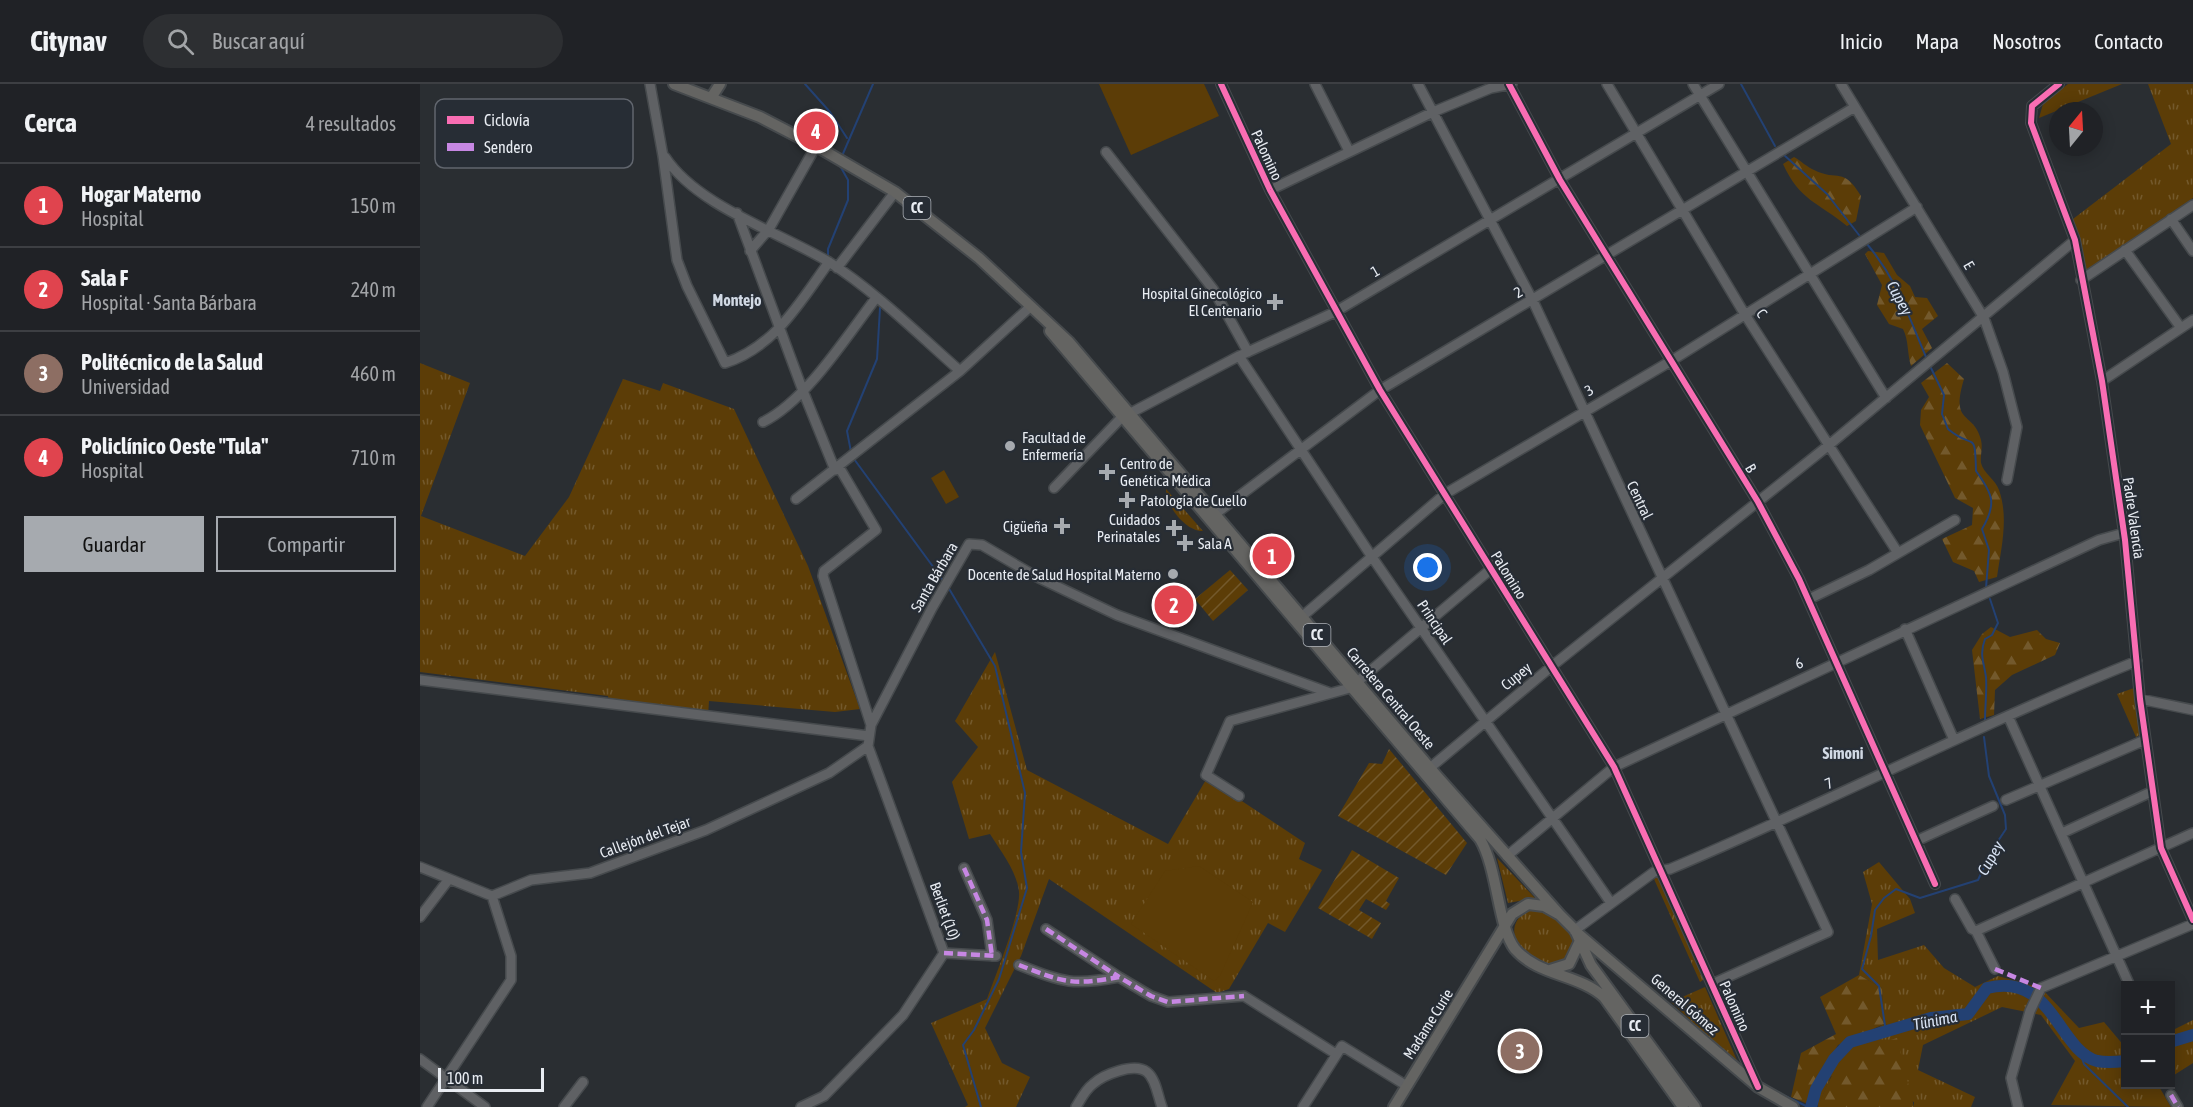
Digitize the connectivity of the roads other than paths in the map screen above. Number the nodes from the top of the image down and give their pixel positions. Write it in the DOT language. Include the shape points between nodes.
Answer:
graph roads {
  1 [pos="650,84"];
  2 [pos="674,84"];
  3 [pos="720,84"];
  4 [pos="1221,84"];
  5 [pos="1316,84"];
  6 [pos="1418,84"];
  7 [pos="1510,84"];
  8 [pos="1607,84"];
  9 [pos="1693,84"];
  10 [pos="1719,84"];
  11 [pos="1841,84"];
  12 [pos="2059,84"];
  13 [pos="1700,96"];
  14 [pos="711,98"];
  15 [pos="1855,107"];
  16 [pos="1433,112"];
  17 [pos="1636,133"];
  18 [pos="816,146"];
  19 [pos="1349,151"];
  20 [pos="1106,152"];
  21 [pos="663,156"];
  22 [pos="1745,171"];
  23 [pos="1560,180"];
  24 [pos="1270,190"];
  25 [pos="895,192"];
  26 [pos="2193,205"];
  27 [pos="1917,207"];
  28 [pos="1682,209"];
  29 [pos="737,213"];
  30 [pos="2171,219"];
  31 [pos="1492,220"];
  32 [pos="769,229"];
  33 [pos="2075,240"];
  34 [pos="2126,250"];
  35 [pos="750,251"];
  36 [pos="2193,251"];
  37 [pos="2059,254"];
  38 [pos="1606,256"];
  39 [pos="833,265"];
  40 [pos="2079,265"];
  41 [pos="1807,274"];
  42 [pos="2081,279"];
  43 [pos="876,298"];
  44 [pos="1533,301"];
  45 [pos="1032,309"];
  46 [pos="1335,312"];
  47 [pos="1744,313"];
  48 [pos="1984,318"];
  49 [pos="2193,320"];
  50 [pos="781,328"];
  51 [pos="2181,328"];
  52 [pos="1248,352"];
  53 [pos="1239,356"];
  54 [pos="1671,360"];
  55 [pos="960,370"];
  56 [pos="2102,381"];
  57 [pos="1380,390"];
  58 [pos="802,391"];
  59 [pos="1886,398"];
  60 [pos="1585,410"];
  61 [pos="1124,416"];
  62 [pos="763,422"];
  63 [pos="1829,445"];
  64 [pos="1299,449"];
  65 [pos="837,468"];
  66 [pos="2007,480"];
  67 [pos="1054,488"];
  68 [pos="1445,494"];
  69 [pos="796,499"];
  70 [pos="1758,502"];
  71 [pos="1211,517"];
  72 [pos="1955,520"];
  73 [pos="2124,533"];
  74 [pos="1898,553"];
  75 [pos="1372,557"];
  76 [pos="1491,569"];
  77 [pos="1662,580"];
  78 [pos="1809,599"];
  79 [pos="1298,620"];
  80 [pos="1421,628"];
  81 [pos="1905,629"];
  82 [pos="2137,661"];
  83 [pos="1837,662"];
  84 [pos="1552,666"];
  85 [pos="420,680"];
  86 [pos="1354,685"];
  87 [pos="1330,693"];
  88 [pos="2140,699"];
  89 [pos="2193,710"];
  90 [pos="1726,715"];
  91 [pos="2008,716"];
  92 [pos="1485,721"];
  93 [pos="871,725"];
  94 [pos="869,736"];
  95 [pos="1954,740"];
  96 [pos="2145,740"];
  97 [pos="868,746"];
  98 [pos="1614,767"];
  99 [pos="1427,771"];
  100 [pos="1884,774"];
  101 [pos="2040,785"];
  102 [pos="2151,792"];
  103 [pos="1239,796"];
  104 [pos="2006,800"];
  105 [pos="1993,806"];
  106 [pos="1553,818"];
  107 [pos="1776,824"];
  108 [pos="2062,833"];
  109 [pos="2193,833"];
  110 [pos="1916,840"];
  111 [pos="2161,848"];
  112 [pos="1507,856"];
  113 [pos="420,867"];
  114 [pos="964,868"];
  115 [pos="1662,869"];
  116 [pos="449,879"];
  117 [pos="2084,882"];
  118 [pos="1935,884"];
  119 [pos="492,896"];
  120 [pos="1954,899"];
  121 [pos="1611,903"];
  122 [pos="1523,905"];
  123 [pos="1502,908"];
  124 [pos="1560,915"];
  125 [pos="420,917"];
  126 [pos="2193,922"];
  127 [pos="1506,926"];
  128 [pos="1046,929"];
  129 [pos="1575,930"];
  130 [pos="1976,932"];
  131 [pos="1580,943"];
  132 [pos="1516,950"];
  133 [pos="944,952"];
  134 [pos="1487,956"];
  135 [pos="2116,956"];
  136 [pos="1019,965"];
  137 [pos="1995,969"];
  138 [pos="1549,970"];
  139 [pos="1119,977"];
  140 [pos="2128,981"];
  141 [pos="1712,984"];
  142 [pos="1339,1050"];
  143 [pos="420,1059"];
  144 [pos="447,1079"];
  145 [pos="583,1082"];
  146 [pos="1407,1086"];
  147 [pos="1758,1087"];
  148 [pos="2171,1095"];
  149 [pos="427,1107"];
  150 [pos="485,1107"];
  151 [pos="564,1107"];
  152 [pos="801,1107"];
  153 [pos="1076,1107"];
  154 [pos="1162,1107"];
  155 [pos="1303,1107"];
  156 [pos="1394,1107"];
  157 [pos="1683,1107"];
  158 [pos="1695,1107"];
  159 [pos="1793,1107"];
  160 [pos="2018,1107"];
  161 [pos="2178,1107"];
  1 -- 21 [label="street"];
  2 -- 14 [label="main road, Carretera Central Oeste / CC"];
  3 -- 14 [label="main road"];
  4 -- 24 [label="street, Palomino"];
  5 -- 19 [label="street"];
  6 -- 16 [label="street, Central"];
  7 -- 16 [label="street"];
  7 -- 23 [label="street, B"];
  8 -- 17 [label="street, C"];
  9 -- 13 [label="street"];
  10 -- 13 [label="street, 1"];
  11 -- 15 [label="street, E"];
  12 -- 33 [label="street, Padre Valencia" via="2032,106 2031,123"];
  13 -- 17 [label="street, 1"];
  13 -- 22 [label="street"];
  14 -- 18 [label="main road, Carretera Central Oeste / CC" via="760,117"];
  15 -- 22 [label="street, 2"];
  15 -- 27 [label="street, E"];
  16 -- 19 [label="street"];
  16 -- 31 [label="street, Central"];
  17 -- 23 [label="street, 1"];
  17 -- 28 [label="street, C"];
  18 -- 25 [label="main road, Carretera Central Oeste / CC"];
  18 -- 32 [label="street"];
  19 -- 24 [label="street"];
  20 -- 52 [label="street" via="1214,290"];
  21 -- 29 [label="street" via="686,181"];
  21 -- 50 [label="street" via="677,260 725,363 751,353"];
  22 -- 28 [label="street, 2"];
  22 -- 41 [label="street"];
  23 -- 31 [label="street, 1"];
  23 -- 38 [label="street, B"];
  24 -- 46 [label="street, Palomino"];
  25 -- 39 [label="street"];
  25 -- 45 [label="main road, Carretera Central Oeste / CC" via="979,258"];
  26 -- 30 [label="street"];
  27 -- 41 [label="street, 3"];
  27 -- 48 [label="street, E"];
  28 -- 38 [label="street, 2"];
  28 -- 47 [label="street, C"];
  29 -- 32 [label="street"];
  29 -- 35 [label="street"];
  30 -- 34 [label="street"];
  30 -- 36 [label="street"];
  31 -- 44 [label="street, Central"];
  31 -- 46 [label="street, 1"];
  32 -- 35 [label="street"];
  32 -- 39 [label="street"];
  33 -- 37 [label="street, Cupey"];
  33 -- 40 [label="street, Padre Valencia"];
  34 -- 42 [label="street"];
  34 -- 51 [label="street"];
  35 -- 50 [label="street"];
  37 -- 40 [label="street" via="2070,255"];
  37 -- 48 [label="street, Cupey"];
  38 -- 44 [label="street, 2"];
  38 -- 54 [label="street, B"];
  39 -- 43 [label="street"];
  39 -- 50 [label="street"];
  40 -- 42 [label="street, Padre Valencia"];
  41 -- 47 [label="street, 3"];
  41 -- 59 [label="street"];
  42 -- 56 [label="street, Padre Valencia"];
  43 -- 55 [label="street"];
  43 -- 58 [label="street"];
  44 -- 57 [label="street, 2"];
  44 -- 60 [label="street, Central"];
  45 -- 55 [label="street"];
  45 -- 61 [label="main road, Carretera Central Oeste / CC"];
  46 -- 52 [label="street, 1"];
  46 -- 57 [label="street, Palomino"];
  47 -- 54 [label="street, 3"];
  47 -- 63 [label="street, C"];
  48 -- 59 [label="street, Cupey"];
  48 -- 66 [label="street, E" via="2017,427"];
  49 -- 51 [label="street"];
  50 -- 58 [label="street"];
  51 -- 56 [label="street"];
  52 -- 53 [label="street, 1"];
  53 -- 61 [label="street, 1"];
  53 -- 64 [label="street, Principal"];
  54 -- 60 [label="street, 3"];
  54 -- 70 [label="street, B"];
  55 -- 65 [label="street"];
  56 -- 73 [label="street, Padre Valencia"];
  57 -- 64 [label="street, 2"];
  57 -- 68 [label="street, Palomino"];
  58 -- 62 [label="street" via="779,414"];
  58 -- 65 [label="street"];
  59 -- 63 [label="street, Cupey"];
  60 -- 68 [label="street, 3"];
  60 -- 77 [label="street, Central"];
  61 -- 67 [label="street, 1"];
  61 -- 71 [label="main road, Carretera Central Oeste / CC"];
  63 -- 70 [label="street, Cupey"];
  63 -- 74 [label="street, C"];
  64 -- 71 [label="street, 2"];
  64 -- 75 [label="street, Principal"];
  65 -- 69 [label="street"];
  65 -- 93 [label="street" via="876,530 824,571 823,576"];
  68 -- 75 [label="street, 3"];
  68 -- 76 [label="street, Palomino"];
  70 -- 77 [label="street, Cupey"];
  70 -- 78 [label="street, B"];
  71 -- 79 [label="main road, Carretera Central Oeste / CC"];
  72 -- 74 [label="street"];
  73 -- 81 [label="street, 6" via="2099,540"];
  73 -- 82 [label="street, Padre Valencia"];
  74 -- 78 [label="street"];
  75 -- 79 [label="street, 3"];
  75 -- 80 [label="street, Principal"];
  76 -- 80 [label="street"];
  76 -- 84 [label="street, Palomino"];
  77 -- 84 [label="street, Cupey"];
  77 -- 90 [label="street, Central"];
  78 -- 83 [label="street, B"];
  79 -- 86 [label="main road, Carretera Central Oeste / CC"];
  80 -- 86 [label="street"];
  80 -- 92 [label="street, Principal"];
  81 -- 83 [label="street, 6"];
  81 -- 95 [label="street"];
  82 -- 88 [label="street, Padre Valencia"];
  82 -- 91 [label="street, 7"];
  83 -- 90 [label="street, 6"];
  83 -- 100 [label="street, B"];
  84 -- 92 [label="street, Cupey"];
  84 -- 98 [label="street, Palomino"];
  85 -- 94 [label="street"];
  86 -- 87 [label="street"];
  86 -- 99 [label="main road, Carretera Central Oeste / CC"];
  87 -- 93 [label="street, Santa Bárbara" via="1117,615 1035,576 982,545 969,544"];
  87 -- 103 [label="street" via="1230,721 1206,775"];
  88 -- 89 [label="street"];
  88 -- 96 [label="street, Padre Valencia"];
  90 -- 98 [label="street, 6"];
  90 -- 107 [label="street, Central"];
  91 -- 95 [label="street, 7"];
  91 -- 101 [label="street"];
  92 -- 99 [label="street, Cupey"];
  92 -- 106 [label="street, Principal"];
  93 -- 94 [label="street, Santa Bárbara"];
  94 -- 97 [label="street, Santa Bárbara"];
  95 -- 100 [label="street, 7"];
  96 -- 101 [label="street"];
  96 -- 102 [label="street, Padre Valencia"];
  97 -- 119 [label="street, Callejón del Tejar" via="829,773 706,830 590,873 531,880"];
  97 -- 133 [label="street, Berliet (10)"];
  98 -- 106 [label="street, 6"];
  98 -- 115 [label="street, Palomino"];
  99 -- 112 [label="main road, Carretera Central Oeste / CC"];
  99 -- 123 [label="main road, Carretera Central Oeste / CC" via="1486,849"];
  100 -- 107 [label="street, 7"];
  100 -- 110 [label="street, B"];
  101 -- 104 [label="street"];
  101 -- 108 [label="street"];
  102 -- 108 [label="street"];
  102 -- 111 [label="street, Padre Valencia"];
  105 -- 110 [label="street"];
  106 -- 112 [label="street, 6"];
  106 -- 121 [label="street, Principal"];
  107 -- 115 [label="street, 7"];
  107 -- 141 [label="street, Central" via="1828,932"];
  108 -- 117 [label="street"];
  109 -- 111 [label="street"];
  110 -- 118 [label="street, B"];
  111 -- 117 [label="street"];
  111 -- 126 [label="street, Padre Valencia"];
  112 -- 124 [label="main road, Carretera Central Oeste / CC"];
  113 -- 116 [label="street"];
  114 -- 133 [label="street" via="987,920 994,956"];
  115 -- 121 [label="street, 7"];
  115 -- 141 [label="street, Palomino"];
  116 -- 119 [label="street"];
  116 -- 125 [label="street"];
  117 -- 130 [label="street"];
  117 -- 135 [label="street"];
  119 -- 144 [label="street" via="511,956 511,980"];
  120 -- 130 [label="street"];
  121 -- 129 [label="street, 7"];
  122 -- 123 [label="main road"];
  122 -- 124 [label="main road, CC" via="1544,906"];
  122 -- 127 [label="main road"];
  123 -- 127 [label="main road, Carretera Central Oeste / CC"];
  124 -- 129 [label="main road, CC"];
  126 -- 135 [label="street"];
  127 -- 132 [label="main road, CC"];
  127 -- 134 [label="main road, Madame Curie"];
  128 -- 139 [label="street"];
  129 -- 131 [label="main road, CC"];
  129 -- 147 [label="main road, General Gómez"];
  130 -- 137 [label="street"];
  131 -- 138 [label="main road" via="1569,964"];
  131 -- 158 [label="main road, CC" via="1591,965"];
  132 -- 134 [label="main road" via="1497,949"];
  132 -- 138 [label="main road, CC"];
  133 -- 152 [label="street, Berliet (10)" via="903,1016 824,1096"];
  134 -- 146 [label="main road, Madame Curie"];
  135 -- 140 [label="street"];
  135 -- 160 [label="street" via="2038,991 2011,1078"];
  136 -- 139 [label="street" via="1065,982 1088,983"];
  138 -- 157 [label="main road, CC" via="1595,989 1604,997"];
  139 -- 142 [label="street" via="1168,1002 1244,996"];
  141 -- 147 [label="street, Palomino"];
  142 -- 146 [label="street"];
  142 -- 155 [label="street"];
  143 -- 144 [label="street"];
  144 -- 149 [label="street"];
  144 -- 150 [label="street"];
  145 -- 151 [label="street"];
  146 -- 156 [label="main road, Madame Curie"];
  147 -- 159 [label="main road, General Gómez"];
  148 -- 161 [label="street"];
  153 -- 154 [label="street" via="1084,1093 1103,1077 1139,1068 1148,1072 1154,1082"];
}
